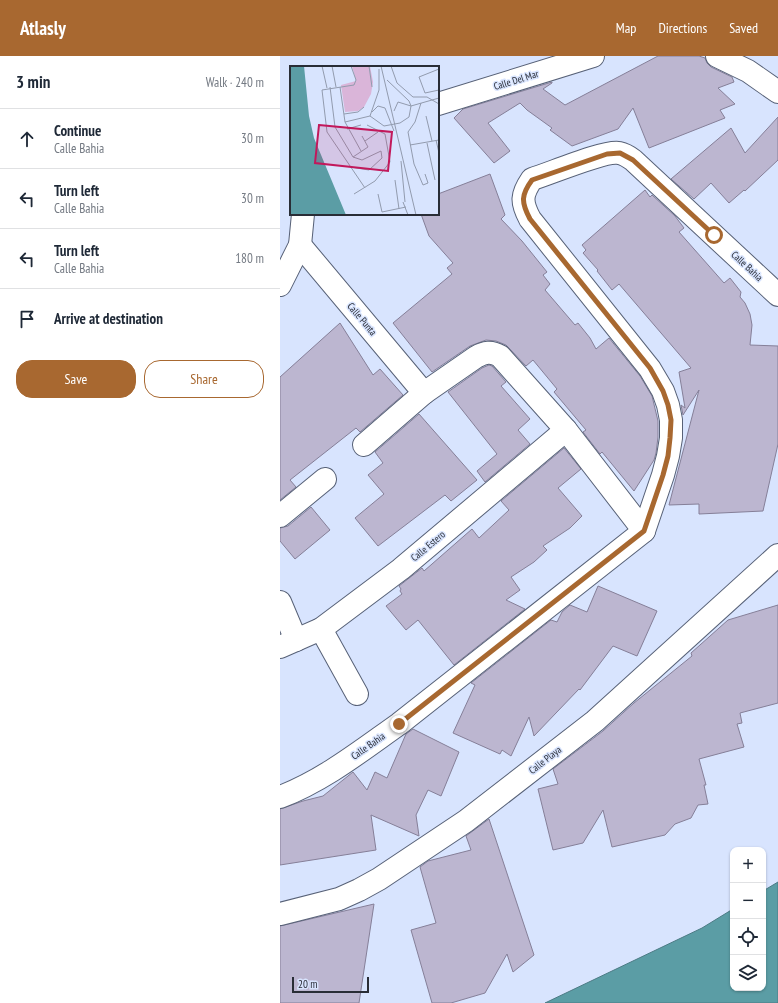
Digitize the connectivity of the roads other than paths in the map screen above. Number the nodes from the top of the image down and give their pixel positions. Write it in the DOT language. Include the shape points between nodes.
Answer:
graph roads {
  1 [pos="593,56"];
  2 [pos="717,56"];
  3 [pos="778,92"];
  4 [pos="439,104"];
  5 [pos="303,215"];
  6 [pos="300,245"];
  7 [pos="280,285"];
  8 [pos="778,295"];
  9 [pos="424,393"];
  10 [pos="566,430"];
  11 [pos="364,445"];
  12 [pos="325,479"];
  13 [pos="280,516"];
  14 [pos="644,531"];
  15 [pos="778,555"];
  16 [pos="280,602"];
  17 [pos="321,629"];
  18 [pos="288,643"];
  19 [pos="357,694"];
  20 [pos="280,797"];
  21 [pos="280,914"];
  1 -- 4 [label="street, Calle Del Mar"];
  2 -- 3 [label="street" via="748,71"];
  5 -- 6 [label="street"];
  6 -- 7 [label="street"];
  6 -- 9 [label="street, Calle Punta"];
  8 -- 14 [label="street, Calle Bahia" via="627,155 607,154 532,180 526,188 523,204 530,219 650,368 666,398 671,420 668,456"];
  9 -- 10 [label="street" via="476,357 484,353 495,354 500,356"];
  9 -- 11 [label="street"];
  10 -- 14 [label="street"];
  10 -- 17 [label="street, Calle Estero" via="401,569"];
  12 -- 13 [label="street"];
  14 -- 20 [label="street, Calle Bahia" via="399,724 315,780"];
  15 -- 21 [label="street, Calle Playa" via="594,721 466,821 359,890 339,899"];
  16 -- 18 [label="street"];
  17 -- 18 [label="street, Calle Estero"];
  17 -- 19 [label="street"];
}
